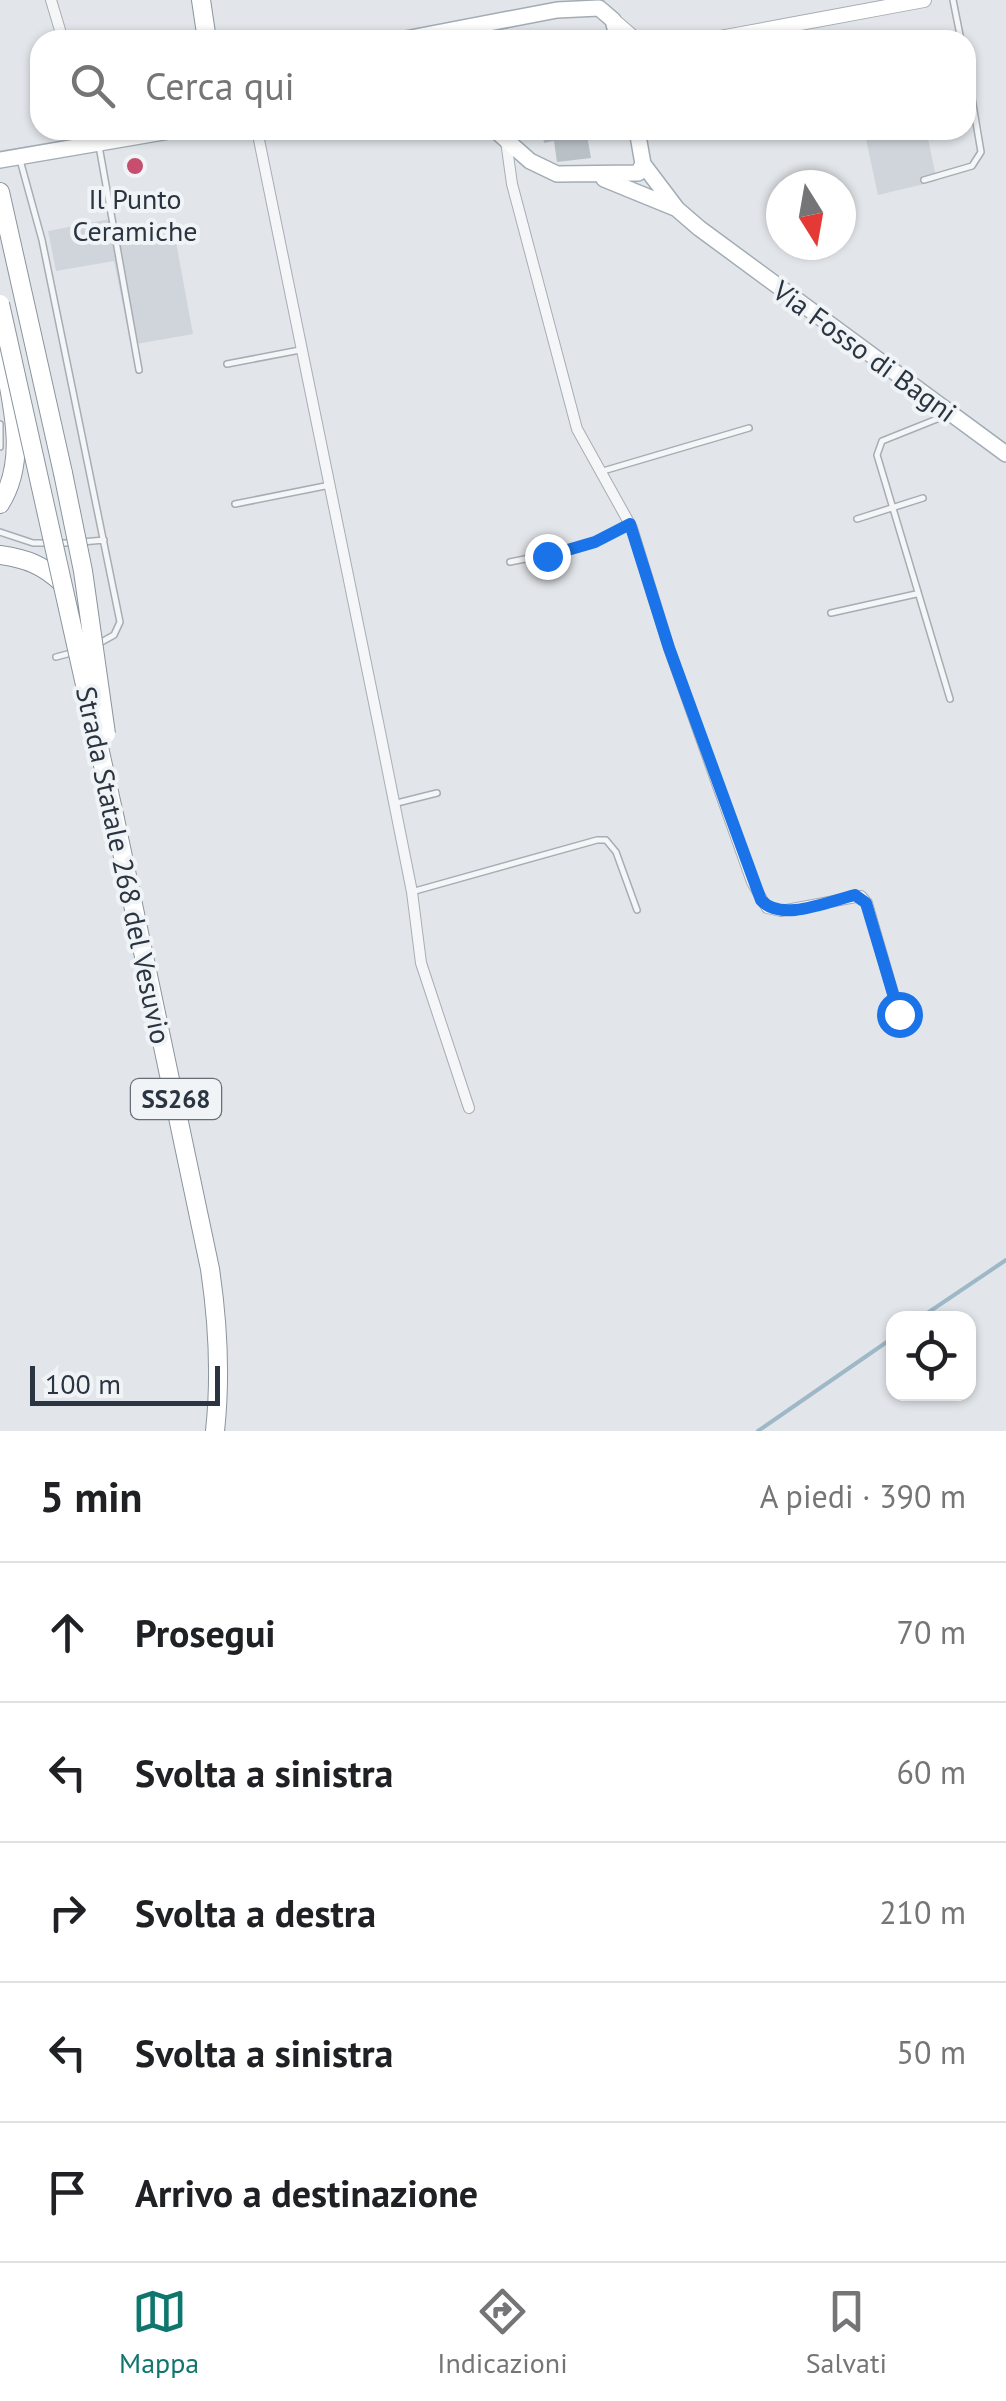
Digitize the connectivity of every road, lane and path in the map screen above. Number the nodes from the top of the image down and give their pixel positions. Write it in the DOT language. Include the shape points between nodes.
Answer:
graph roads {
  1 [pos="51,0"];
  2 [pos="201,0"];
  3 [pos="924,0"];
  4 [pos="954,0"];
  5 [pos="894,3"];
  6 [pos="613,20"];
  7 [pos="59,30"];
  8 [pos="206,30"];
  9 [pos="452,30"];
  10 [pos="616,30"];
  11 [pos="624,30"];
  12 [pos="759,30"];
  13 [pos="960,30"];
  14 [pos="976,123"];
  15 [pos="90,140"];
  16 [pos="94,140"];
  17 [pos="259,140"];
  18 [pos="502,140"];
  19 [pos="507,140"];
  20 [pos="639,140"];
  21 [pos="20,157"];
  22 [pos="0,160"];
  23 [pos="643,164"];
  24 [pos="590,174"];
  25 [pos="924,180"];
  26 [pos="0,192"];
  27 [pos="677,208"];
  28 [pos="0,304"];
  29 [pos="0,339"];
  30 [pos="300,350"];
  31 [pos="227,364"];
  32 [pos="139,370"];
  33 [pos="950,413"];
  34 [pos="0,424"];
  35 [pos="749,428"];
  36 [pos="0,447"];
  37 [pos="1006,454"];
  38 [pos="599,472"];
  39 [pos="331,485"];
  40 [pos="923,498"];
  41 [pos="0,504"];
  42 [pos="235,504"];
  43 [pos="891,508"];
  44 [pos="858,519"];
  45 [pos="630,524"];
  46 [pos="0,532"];
  47 [pos="104,540"];
  48 [pos="0,556"];
  49 [pos="510,562"];
  50 [pos="62,584"];
  51 [pos="917,594"];
  52 [pos="830,613"];
  53 [pos="56,657"];
  54 [pos="950,699"];
  55 [pos="438,794"];
  56 [pos="394,804"];
  57 [pos="115,819"];
  58 [pos="412,892"];
  59 [pos="637,910"];
  60 [pos="899,1014"];
  61 [pos="469,1108"];
  62 [pos="215,1431"];
  1 -- 7 [label="street"];
  2 -- 8 [label="highway"];
  3 -- 5 [label="main road"];
  4 -- 13 [label="lane"];
  5 -- 12 [label="main road"];
  6 -- 9 [label="main road" via="599,8 557,10"];
  6 -- 10 [label="main road"];
  6 -- 11 [label="main road"];
  14 -- 25 [label="lane" via="981,152 972,166"];
  15 -- 21 [label="main road"];
  16 -- 32 [label="lane"];
  17 -- 30 [label="street"];
  18 -- 38 [label="street" via="578,429"];
  19 -- 24 [label="main road" via="542,169"];
  20 -- 23 [label="main road"];
  21 -- 22 [label="main road"];
  21 -- 47 [label="lane"];
  23 -- 24 [label="main road" via="632,175"];
  23 -- 27 [label="main road, Via Fosso di Bagni"];
  24 -- 27 [label="main road, Via Fosso di Bagni"];
  26 -- 57 [label="highway, bridge" via="88,604"];
  27 -- 33 [label="main road, Via Fosso di Bagni"];
  28 -- 50 [label="highway, Strada Statale 268 del Vesuvio / SS268, bridge"];
  29 -- 41 [label="highway" via="15,448 10,486"];
  30 -- 31 [label="lane"];
  30 -- 39 [label="street"];
  33 -- 37 [label="main road, Via Fosso di Bagni"];
  33 -- 43 [label="lane" via="890,436 877,448"];
  34 -- 36 [label="lane"];
  35 -- 38 [label="lane"];
  38 -- 45 [label="street"];
  39 -- 42 [label="lane"];
  39 -- 56 [label="street"];
  40 -- 43 [label="lane"];
  43 -- 44 [label="lane"];
  43 -- 51 [label="lane"];
  45 -- 49 [label="lane" via="579,548"];
  45 -- 60 [label="street" via="761,900 781,911 861,896"];
  46 -- 47 [label="lane" via="33,544"];
  47 -- 53 [label="lane" via="120,622 106,642"];
  48 -- 50 [label="highway" via="27,559"];
  50 -- 57 [label="highway, Strada Statale 268 del Vesuvio / SS268, bridge"];
  51 -- 52 [label="lane"];
  51 -- 54 [label="lane"];
  55 -- 56 [label="lane"];
  56 -- 58 [label="street"];
  57 -- 62 [label="highway, Strada Statale 268 del Vesuvio / SS268" via="217,1318"];
  58 -- 59 [label="lane" via="606,840"];
  58 -- 61 [label="street" via="421,964"];
}
